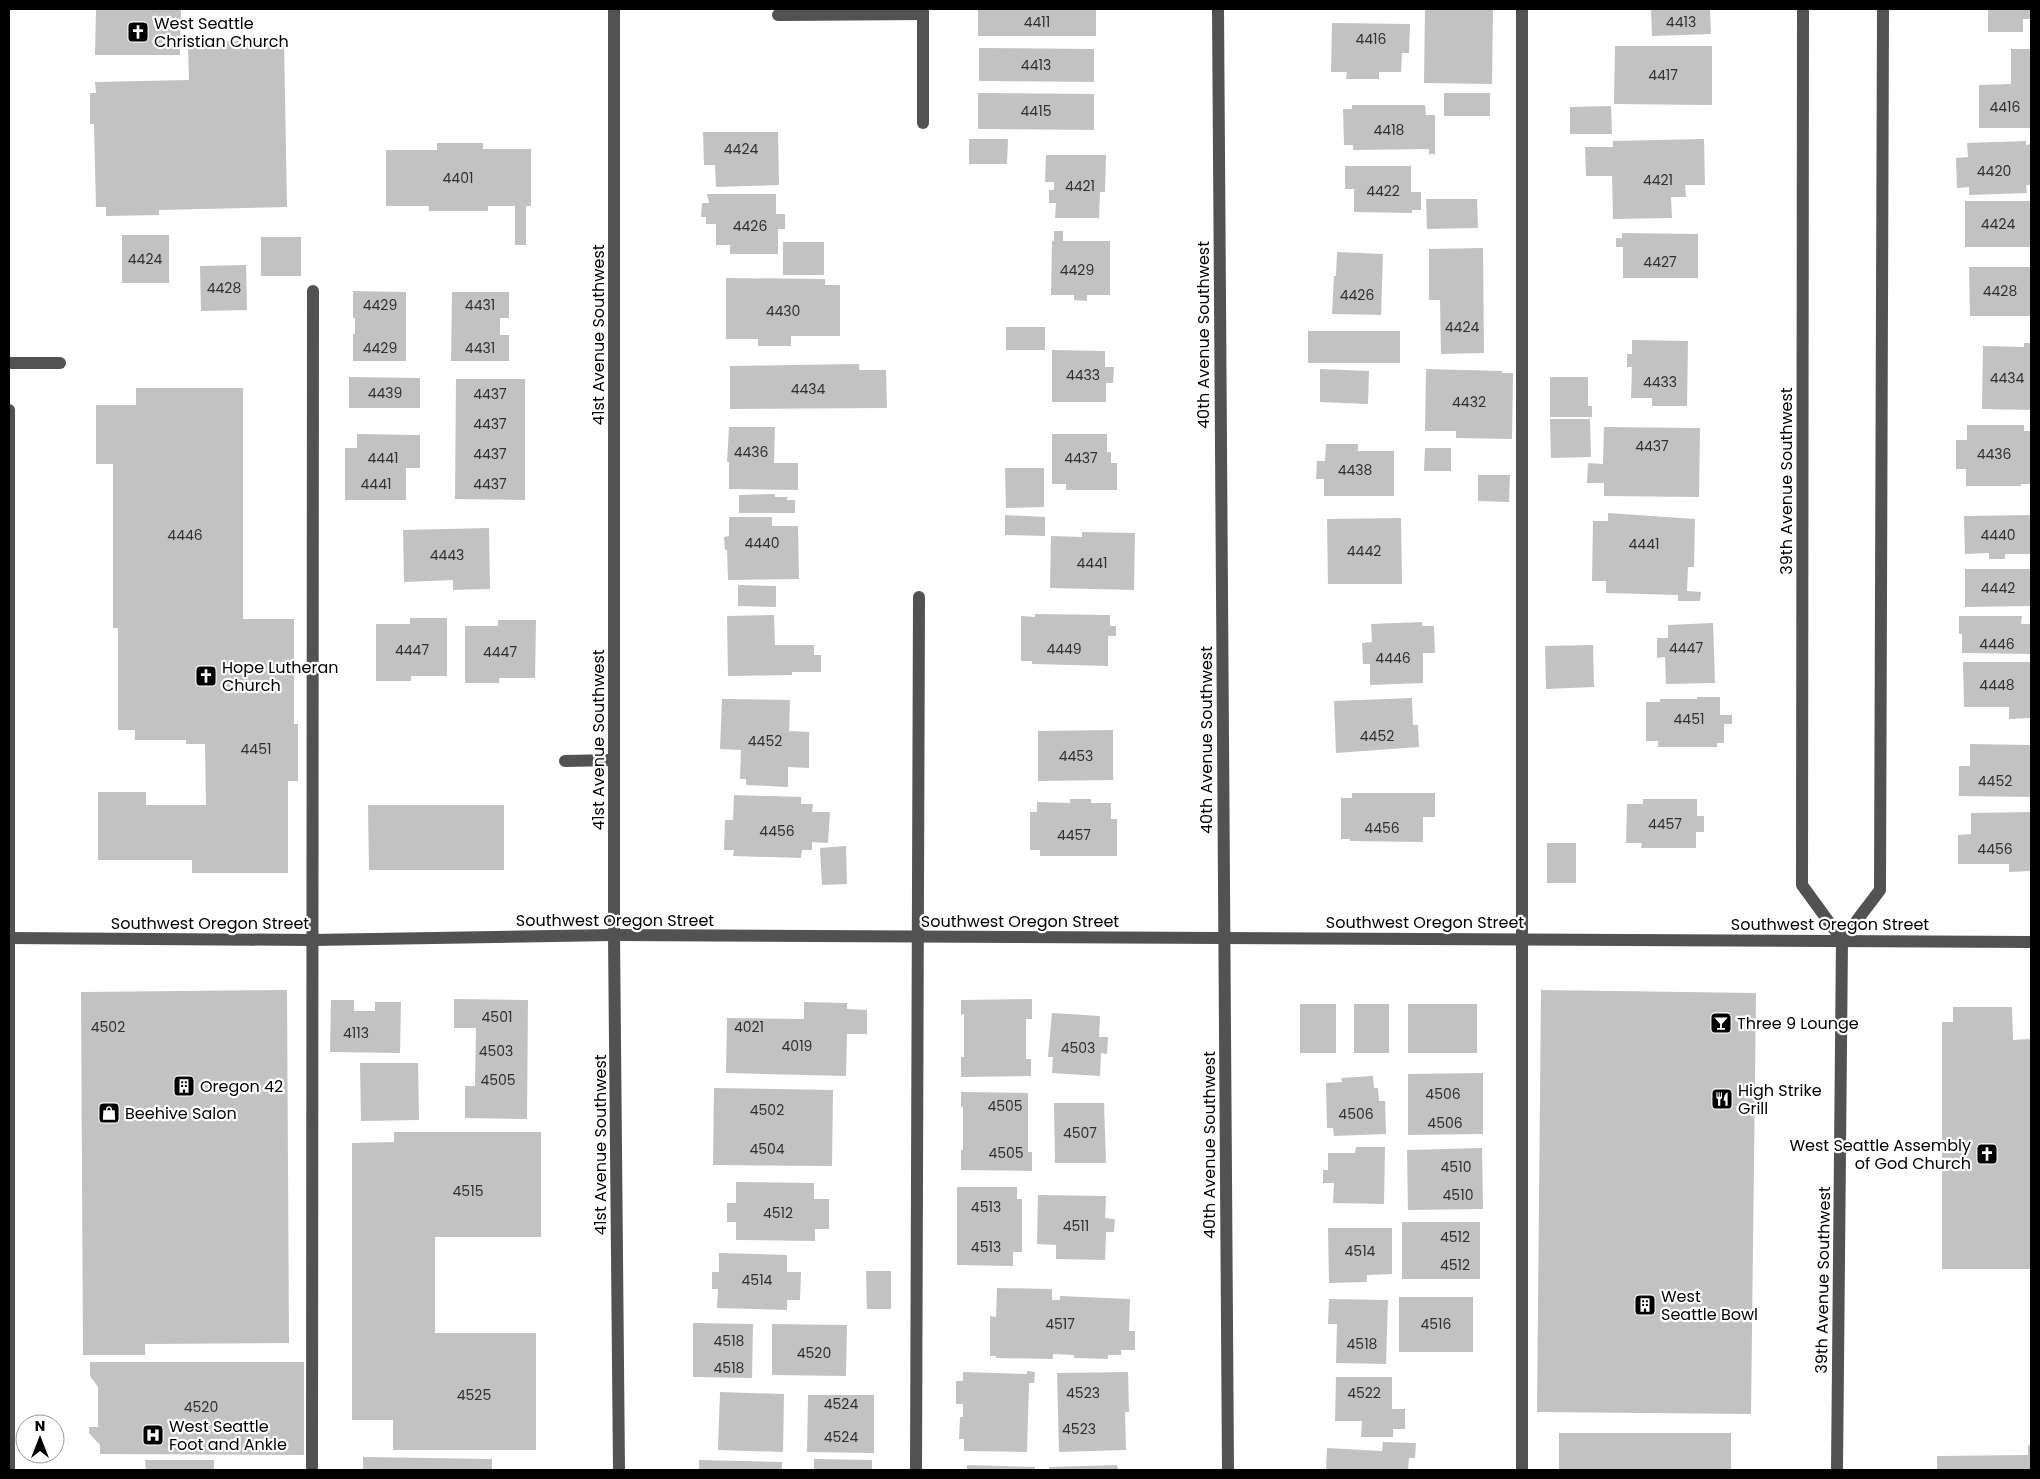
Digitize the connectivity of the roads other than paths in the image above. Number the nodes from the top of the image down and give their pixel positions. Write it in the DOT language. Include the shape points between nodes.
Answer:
graph roads {
  1 [pos="614,9"];
  2 [pos="1218,9"];
  3 [pos="1522,9"];
  4 [pos="1802,9"];
  5 [pos="1883,9"];
  6 [pos="924,11"];
  7 [pos="778,15"];
  8 [pos="923,123"];
  9 [pos="313,291"];
  10 [pos="9,363"];
  11 [pos="60,363"];
  12 [pos="9,410"];
  13 [pos="919,596"];
  14 [pos="614,760"];
  15 [pos="565,761"];
  16 [pos="614,936"];
  17 [pos="918,937"];
  18 [pos="10,938"];
  19 [pos="1223,938"];
  20 [pos="1522,939"];
  21 [pos="312,940"];
  22 [pos="1842,940"];
  23 [pos="2031,942"];
  24 [pos="9,1159"];
  25 [pos="9,1393"];
  26 [pos="10,1470"];
  27 [pos="312,1470"];
  28 [pos="619,1470"];
  29 [pos="916,1470"];
  30 [pos="1228,1470"];
  31 [pos="1522,1470"];
  32 [pos="1837,1470"];
  1 -- 14 [label="street, 41st Avenue Southwest"];
  2 -- 19 [label="street, 40th Avenue Southwest"];
  3 -- 20 [label="street"];
  4 -- 22 [label="street, 39th Avenue Southwest" via="1802,885"];
  5 -- 22 [label="street" via="1880,890"];
  6 -- 7 [label="street"];
  6 -- 8 [label="street"];
  9 -- 21 [label="street"];
  10 -- 11 [label="street"];
  12 -- 18 [label="street"];
  13 -- 17 [label="street"];
  14 -- 15 [label="street"];
  14 -- 16 [label="street, 41st Avenue Southwest"];
  16 -- 17 [label="street, Southwest Oregon Street"];
  16 -- 21 [label="street, Southwest Oregon Street"];
  16 -- 28 [label="street, 41st Avenue Southwest"];
  17 -- 19 [label="street, Southwest Oregon Street"];
  17 -- 29 [label="street"];
  18 -- 21 [label="street, Southwest Oregon Street"];
  18 -- 24 [label="street"];
  19 -- 20 [label="street, Southwest Oregon Street"];
  19 -- 30 [label="street, 40th Avenue Southwest"];
  20 -- 22 [label="street, Southwest Oregon Street"];
  20 -- 31 [label="street"];
  21 -- 27 [label="street"];
  22 -- 23 [label="street, Southwest Oregon Street"];
  22 -- 32 [label="street, 39th Avenue Southwest"];
  24 -- 25 [label="street"];
  25 -- 26 [label="street"];
}
